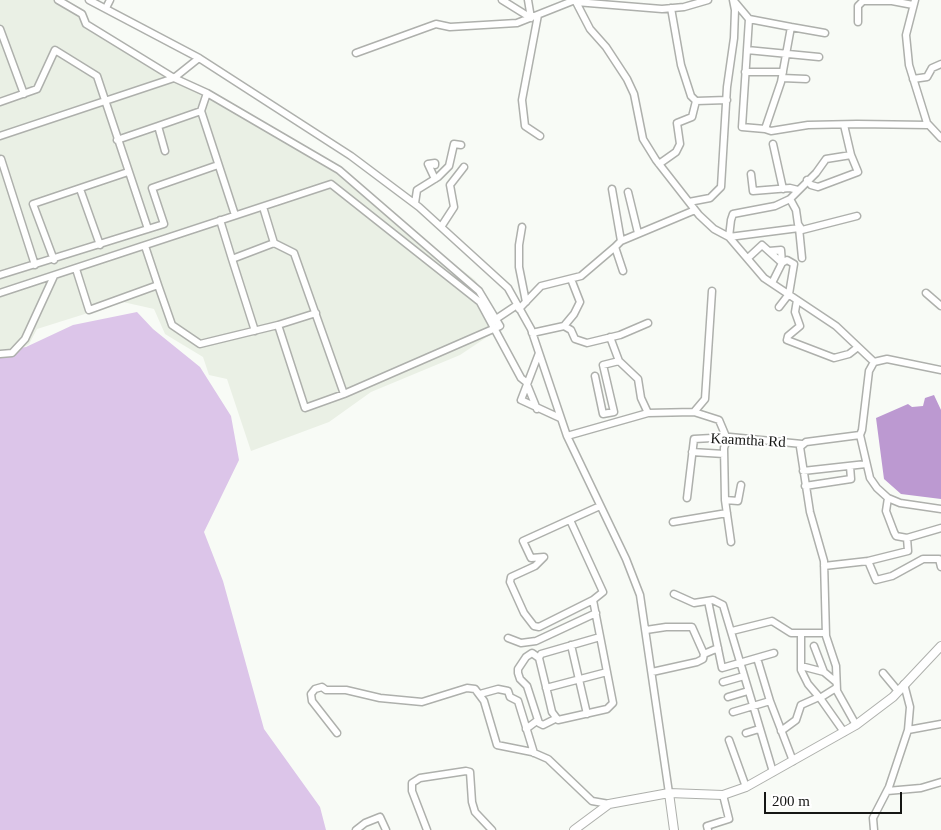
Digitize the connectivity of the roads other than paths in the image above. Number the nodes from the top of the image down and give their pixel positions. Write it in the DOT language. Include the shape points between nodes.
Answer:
graph roads {
  1 [pos="58,0"];
  2 [pos="89,0"];
  3 [pos="110,0"];
  4 [pos="502,0"];
  5 [pos="528,0"];
  6 [pos="708,0"];
  7 [pos="733,0"];
  8 [pos="576,1"];
  9 [pos="886,1"];
  10 [pos="914,3"];
  11 [pos="106,8"];
  12 [pos="671,8"];
  13 [pos="534,17"];
  14 [pos="749,19"];
  15 [pos="858,22"];
  16 [pos="791,27"];
  17 [pos="0,29"];
  18 [pos="825,33"];
  19 [pos="747,50"];
  20 [pos="356,53"];
  21 [pos="786,54"];
  22 [pos="819,57"];
  23 [pos="199,58"];
  24 [pos="941,64"];
  25 [pos="745,72"];
  26 [pos="783,75"];
  27 [pos="174,78"];
  28 [pos="806,79"];
  29 [pos="913,79"];
  30 [pos="207,93"];
  31 [pos="24,94"];
  32 [pos="727,100"];
  33 [pos="104,101"];
  34 [pos="696,101"];
  35 [pos="0,102"];
  36 [pos="201,111"];
  37 [pos="844,125"];
  38 [pos="928,125"];
  39 [pos="158,126"];
  40 [pos="765,129"];
  41 [pos="0,136"];
  42 [pos="540,136"];
  43 [pos="941,138"];
  44 [pos="117,140"];
  45 [pos="773,144"];
  46 [pos="461,145"];
  47 [pos="165,151"];
  48 [pos="851,155"];
  49 [pos="1,160"];
  50 [pos="659,164"];
  51 [pos="218,165"];
  52 [pos="435,165"];
  53 [pos="464,166"];
  54 [pos="128,172"];
  55 [pos="751,174"];
  56 [pos="435,179"];
  57 [pos="807,180"];
  58 [pos="612,188"];
  59 [pos="80,189"];
  60 [pos="783,189"];
  61 [pos="798,190"];
  62 [pos="628,192"];
  63 [pos="790,199"];
  64 [pos="689,202"];
  65 [pos="415,203"];
  66 [pos="264,206"];
  67 [pos="695,210"];
  68 [pos="235,216"];
  69 [pos="857,216"];
  70 [pos="220,220"];
  71 [pos="441,227"];
  72 [pos="522,227"];
  73 [pos="799,228"];
  74 [pos="148,229"];
  75 [pos="638,233"];
  76 [pos="729,237"];
  77 [pos="621,241"];
  78 [pos="274,243"];
  79 [pos="100,245"];
  80 [pos="144,246"];
  81 [pos="615,247"];
  82 [pos="748,258"];
  83 [pos="802,258"];
  84 [pos="232,259"];
  85 [pos="54,260"];
  86 [pos="782,263"];
  87 [pos="35,265"];
  88 [pos="76,269"];
  89 [pos="623,271"];
  90 [pos="0,275"];
  91 [pos="54,276"];
  92 [pos="571,279"];
  93 [pos="772,283"];
  94 [pos="158,285"];
  95 [pos="712,291"];
  96 [pos="0,293"];
  97 [pos="926,293"];
  98 [pos="789,294"];
  99 [pos="796,300"];
  100 [pos="526,302"];
  101 [pos="941,306"];
  102 [pos="518,307"];
  103 [pos="779,307"];
  104 [pos="316,313"];
  105 [pos="496,319"];
  106 [pos="278,324"];
  107 [pos="648,324"];
  108 [pos="564,326"];
  109 [pos="494,329"];
  110 [pos="255,331"];
  111 [pos="532,333"];
  112 [pos="610,337"];
  113 [pos="858,347"];
  114 [pos="539,353"];
  115 [pos="0,354"];
  116 [pos="619,361"];
  117 [pos="874,362"];
  118 [pos="941,370"];
  119 [pos="595,376"];
  120 [pos="526,382"];
  121 [pos="344,394"];
  122 [pos="537,409"];
  123 [pos="614,412"];
  124 [pos="694,412"];
  125 [pos="648,413"];
  126 [pos="560,418"];
  127 [pos="615,421"];
  128 [pos="860,435"];
  129 [pos="567,436"];
  130 [pos="727,439"];
  131 [pos="802,444"];
  132 [pos="692,452"];
  133 [pos="724,454"];
  134 [pos="866,464"];
  135 [pos="850,466"];
  136 [pos="803,471"];
  137 [pos="741,485"];
  138 [pos="805,486"];
  139 [pos="687,498"];
  140 [pos="888,498"];
  141 [pos="726,500"];
  142 [pos="600,506"];
  143 [pos="941,509"];
  144 [pos="727,513"];
  145 [pos="570,520"];
  146 [pos="673,522"];
  147 [pos="941,528"];
  148 [pos="907,538"];
  149 [pos="731,542"];
  150 [pos="868,561"];
  151 [pos="824,566"];
  152 [pos="941,567"];
  153 [pos="674,594"];
  154 [pos="593,600"];
  155 [pos="708,601"];
  156 [pos="596,613"];
  157 [pos="646,630"];
  158 [pos="732,631"];
  159 [pos="825,633"];
  160 [pos="801,635"];
  161 [pos="508,638"];
  162 [pos="600,638"];
  163 [pos="521,644"];
  164 [pos="571,644"];
  165 [pos="814,646"];
  166 [pos="941,646"];
  167 [pos="718,648"];
  168 [pos="774,653"];
  169 [pos="704,654"];
  170 [pos="527,656"];
  171 [pos="539,658"];
  172 [pos="757,658"];
  173 [pos="740,663"];
  174 [pos="801,666"];
  175 [pos="607,672"];
  176 [pos="652,672"];
  177 [pos="824,672"];
  178 [pos="883,672"];
  179 [pos="744,676"];
  180 [pos="578,679"];
  181 [pos="724,682"];
  182 [pos="904,684"];
  183 [pos="836,685"];
  184 [pos="546,688"];
  185 [pos="748,691"];
  186 [pos="898,691"];
  187 [pos="480,694"];
  188 [pos="728,697"];
  189 [pos="819,697"];
  190 [pos="770,701"];
  191 [pos="752,707"];
  192 [pos="732,712"];
  193 [pos="587,714"];
  194 [pos="555,719"];
  195 [pos="538,720"];
  196 [pos="856,725"];
  197 [pos="941,726"];
  198 [pos="526,729"];
  199 [pos="759,729"];
  200 [pos="908,730"];
  201 [pos="781,731"];
  202 [pos="844,732"];
  203 [pos="337,733"];
  204 [pos="746,733"];
  205 [pos="729,740"];
  206 [pos="534,752"];
  207 [pos="793,761"];
  208 [pos="773,772"];
  209 [pos="941,782"];
  210 [pos="746,787"];
  211 [pos="887,791"];
  212 [pos="669,793"];
  213 [pos="723,796"];
  214 [pos="609,804"];
  215 [pos="356,830"];
  216 [pos="386,830"];
  217 [pos="427,830"];
  218 [pos="492,830"];
  219 [pos="574,830"];
  220 [pos="674,830"];
  221 [pos="708,830"];
  222 [pos="874,830"];
  1 -- 27 [label="street" via="82,14 86,24"];
  2 -- 11 [label="street"];
  3 -- 11 [label="street"];
  4 -- 13 [label="street"];
  5 -- 13 [label="street"];
  6 -- 12 [label="street"];
  7 -- 14 [label="street"];
  7 -- 32 [label="street" via="736,18"];
  8 -- 12 [label="street"];
  8 -- 13 [label="street"];
  8 -- 50 [label="street" via="590,29 627,79 634,94 643,139"];
  9 -- 10 [label="street"];
  9 -- 15 [label="street" via="863,1"];
  10 -- 29 [label="street" via="906,35"];
  11 -- 23 [label="street"];
  12 -- 34 [label="street" via="679,57 689,91"];
  13 -- 20 [label="street" via="496,26 450,27 436,24"];
  13 -- 42 [label="street" via="522,100 525,126"];
  14 -- 16 [label="street"];
  14 -- 19 [label="street"];
  16 -- 18 [label="street"];
  16 -- 21 [label="street"];
  17 -- 31 [label="street"];
  19 -- 21 [label="street"];
  19 -- 25 [label="street"];
  21 -- 22 [label="street"];
  21 -- 26 [label="street"];
  23 -- 27 [label="street"];
  23 -- 65 [label="street" via="351,156"];
  24 -- 29 [label="street" via="932,68 927,77"];
  25 -- 26 [label="street"];
  25 -- 40 [label="street" via="742,127"];
  26 -- 28 [label="street"];
  26 -- 40 [label="street"];
  27 -- 30 [label="street"];
  27 -- 33 [label="street"];
  29 -- 38 [label="street"];
  30 -- 36 [label="street"];
  30 -- 105 [label="street" via="339,170 479,291"];
  31 -- 33 [label="street" via="37,89 55,50 97,76"];
  31 -- 35 [label="street"];
  32 -- 34 [label="street"];
  32 -- 64 [label="street" via="721,187 710,198"];
  33 -- 41 [label="street"];
  33 -- 44 [label="street"];
  34 -- 50 [label="street" via="692,117 677,123 680,144 676,152"];
  36 -- 39 [label="street"];
  36 -- 51 [label="street"];
  37 -- 38 [label="street"];
  37 -- 40 [label="street"];
  37 -- 48 [label="street"];
  38 -- 43 [label="street"];
  39 -- 44 [label="street"];
  39 -- 47 [label="street"];
  44 -- 54 [label="street"];
  45 -- 60 [label="street"];
  46 -- 56 [label="street" via="454,144 449,166"];
  48 -- 57 [label="street" via="826,159 816,174"];
  48 -- 57 [label="street" via="858,172 818,187"];
  49 -- 87 [label="street"];
  50 -- 64 [label="street"];
  51 -- 68 [label="street"];
  51 -- 74 [label="street" via="152,188 164,224"];
  52 -- 56 [label="street" via="428,164"];
  53 -- 71 [label="street" via="450,185 454,208"];
  54 -- 59 [label="street"];
  54 -- 74 [label="street"];
  55 -- 60 [label="street" via="753,191"];
  56 -- 65 [label="street" via="417,190"];
  57 -- 61 [label="street"];
  58 -- 77 [label="street"];
  59 -- 79 [label="street"];
  59 -- 85 [label="street" via="33,204"];
  60 -- 61 [label="street"];
  61 -- 63 [label="street"];
  62 -- 75 [label="street"];
  63 -- 73 [label="street"];
  63 -- 76 [label="street" via="775,206 733,214"];
  64 -- 67 [label="street"];
  65 -- 71 [label="street"];
  66 -- 68 [label="street"];
  66 -- 78 [label="street"];
  66 -- 109 [label="street" via="331,184 480,302"];
  67 -- 75 [label="street"];
  67 -- 76 [label="street" via="714,229"];
  68 -- 70 [label="street"];
  69 -- 73 [label="street" via="808,230"];
  70 -- 80 [label="street"];
  70 -- 84 [label="street"];
  71 -- 102 [label="street" via="508,288"];
  72 -- 100 [label="street" via="519,267"];
  73 -- 76 [label="street"];
  73 -- 83 [label="street"];
  74 -- 79 [label="street"];
  75 -- 77 [label="street"];
  76 -- 82 [label="street"];
  77 -- 81 [label="street"];
  78 -- 84 [label="street"];
  78 -- 104 [label="street" via="294,253"];
  79 -- 85 [label="street"];
  80 -- 88 [label="street"];
  80 -- 94 [label="street"];
  81 -- 89 [label="street"];
  81 -- 92 [label="street" via="581,276"];
  82 -- 86 [label="street" via="762,245 769,251 781,250"];
  82 -- 93 [label="street" via="756,270"];
  84 -- 110 [label="street"];
  85 -- 87 [label="street"];
  86 -- 93 [label="street"];
  86 -- 98 [label="street" via="788,260 794,264"];
  87 -- 90 [label="street"];
  88 -- 91 [label="street"];
  88 -- 94 [label="street" via="89,310"];
  91 -- 96 [label="street"];
  91 -- 115 [label="street" via="26,339 12,353"];
  92 -- 100 [label="street" via="547,283"];
  92 -- 108 [label="street" via="580,302"];
  93 -- 98 [label="street"];
  94 -- 110 [label="street" via="172,325 200,344"];
  95 -- 124 [label="street" via="705,399"];
  97 -- 101 [label="street"];
  98 -- 99 [label="street"];
  98 -- 103 [label="street"];
  99 -- 113 [label="street" via="836,326"];
  99 -- 113 [label="street" via="795,312 800,326 787,340 834,358 849,354"];
  100 -- 102 [label="street"];
  102 -- 105 [label="street"];
  102 -- 111 [label="street"];
  104 -- 106 [label="street"];
  104 -- 121 [label="street"];
  105 -- 109 [label="street" via="500,326"];
  106 -- 110 [label="street"];
  106 -- 121 [label="street" via="305,408"];
  107 -- 112 [label="street"];
  108 -- 111 [label="street"];
  108 -- 112 [label="street" via="582,343"];
  109 -- 120 [label="street"];
  109 -- 121 [label="street"];
  111 -- 114 [label="street"];
  112 -- 116 [label="street"];
  113 -- 117 [label="street"];
  114 -- 120 [label="street"];
  114 -- 126 [label="street"];
  116 -- 123 [label="street" via="603,365"];
  116 -- 125 [label="street" via="638,380"];
  117 -- 118 [label="street" via="888,358"];
  117 -- 128 [label="street" via="869,371"];
  119 -- 123 [label="street" via="603,414"];
  120 -- 122 [label="street"];
  120 -- 122 [label="street" via="521,400"];
  122 -- 126 [label="street"];
  123 -- 127 [label="street"];
  124 -- 125 [label="street"];
  124 -- 130 [label="street" via="719,420"];
  125 -- 127 [label="street"];
  126 -- 129 [label="street"];
  127 -- 129 [label="street"];
  128 -- 131 [label="street, Kaamtha Rd"];
  128 -- 134 [label="street"];
  129 -- 142 [label="street"];
  130 -- 131 [label="street, Kaamtha Rd"];
  130 -- 132 [label="street, Kaamtha Rd" via="694,439"];
  130 -- 133 [label="street"];
  131 -- 136 [label="street"];
  132 -- 133 [label="street"];
  132 -- 139 [label="street, Kaamtha Rd"];
  133 -- 141 [label="street"];
  134 -- 135 [label="street"];
  134 -- 140 [label="street" via="870,478"];
  135 -- 136 [label="street"];
  135 -- 138 [label="street" via="851,479"];
  136 -- 138 [label="street"];
  137 -- 141 [label="street" via="738,501"];
  138 -- 151 [label="street"];
  140 -- 143 [label="street"];
  140 -- 148 [label="street" via="886,512 894,532 896,536"];
  141 -- 144 [label="street"];
  142 -- 145 [label="street"];
  142 -- 157 [label="street" via="640,595"];
  144 -- 146 [label="street"];
  144 -- 149 [label="street"];
  145 -- 154 [label="street" via="602,587 602,595"];
  145 -- 154 [label="street" via="523,540 531,558 544,557 535,566 511,577 510,582 524,613 534,626 539,627"];
  147 -- 148 [label="street"];
  148 -- 150 [label="street" via="908,551"];
  150 -- 151 [label="street"];
  150 -- 152 [label="street" via="876,580 892,576 922,559 939,559"];
  151 -- 159 [label="street"];
  153 -- 155 [label="street" via="694,603"];
  154 -- 156 [label="street"];
  155 -- 158 [label="street" via="718,601 723,605"];
  155 -- 167 [label="street"];
  156 -- 162 [label="street"];
  156 -- 163 [label="street" via="536,641"];
  157 -- 169 [label="street" via="692,627"];
  157 -- 176 [label="street"];
  158 -- 160 [label="street" via="772,621 791,633"];
  158 -- 173 [label="street"];
  159 -- 160 [label="street"];
  159 -- 183 [label="street" via="836,666"];
  160 -- 174 [label="street"];
  161 -- 163 [label="street"];
  162 -- 164 [label="street"];
  162 -- 175 [label="street"];
  163 -- 170 [label="street"];
  164 -- 171 [label="street" via="541,654"];
  164 -- 180 [label="street"];
  165 -- 177 [label="street"];
  166 -- 182 [label="main road"];
  167 -- 169 [label="street"];
  167 -- 173 [label="street" via="722,668"];
  168 -- 172 [label="street"];
  169 -- 176 [label="street" via="703,659 697,662"];
  170 -- 171 [label="street" via="532,653"];
  170 -- 195 [label="street" via="518,673 527,686"];
  171 -- 184 [label="street"];
  172 -- 173 [label="street"];
  172 -- 190 [label="street"];
  173 -- 179 [label="street"];
  174 -- 177 [label="street"];
  174 -- 189 [label="street" via="808,684"];
  175 -- 180 [label="street"];
  175 -- 193 [label="street" via="612,707"];
  176 -- 212 [label="street"];
  177 -- 183 [label="street"];
  178 -- 186 [label="street"];
  179 -- 181 [label="street"];
  179 -- 185 [label="street"];
  180 -- 184 [label="street"];
  180 -- 193 [label="street"];
  182 -- 186 [label="main road"];
  182 -- 200 [label="street" via="910,707"];
  183 -- 189 [label="street"];
  183 -- 196 [label="street"];
  184 -- 194 [label="street"];
  185 -- 188 [label="street"];
  185 -- 191 [label="street"];
  186 -- 196 [label="main road"];
  187 -- 198 [label="street" via="490,689 508,691 518,701"];
  187 -- 203 [label="street" via="467,688 422,702 407,702 346,690 315,689 311,694 312,701"];
  187 -- 206 [label="street" via="497,745"];
  189 -- 201 [label="street" via="801,705 796,720"];
  189 -- 202 [label="street"];
  190 -- 191 [label="street"];
  190 -- 201 [label="street"];
  191 -- 192 [label="street"];
  191 -- 199 [label="street"];
  193 -- 194 [label="street"];
  194 -- 195 [label="street" via="543,725"];
  195 -- 198 [label="street"];
  196 -- 202 [label="main road"];
  197 -- 200 [label="street"];
  198 -- 206 [label="street"];
  199 -- 204 [label="street"];
  199 -- 208 [label="street"];
  200 -- 211 [label="street"];
  201 -- 207 [label="street"];
  202 -- 207 [label="main road"];
  205 -- 210 [label="street"];
  206 -- 214 [label="street" via="548,759 592,801"];
  207 -- 208 [label="main road"];
  208 -- 210 [label="main road"];
  209 -- 211 [label="street"];
  210 -- 213 [label="main road"];
  211 -- 222 [label="street" via="873,818"];
  212 -- 213 [label="main road"];
  212 -- 214 [label="main road"];
  212 -- 220 [label="main road"];
  213 -- 221 [label="street" via="729,819 708,826"];
  214 -- 219 [label="main road"];
  215 -- 216 [label="street" via="380,817"];
  217 -- 218 [label="street" via="412,783 420,778 466,771 470,772 475,812"];
}
